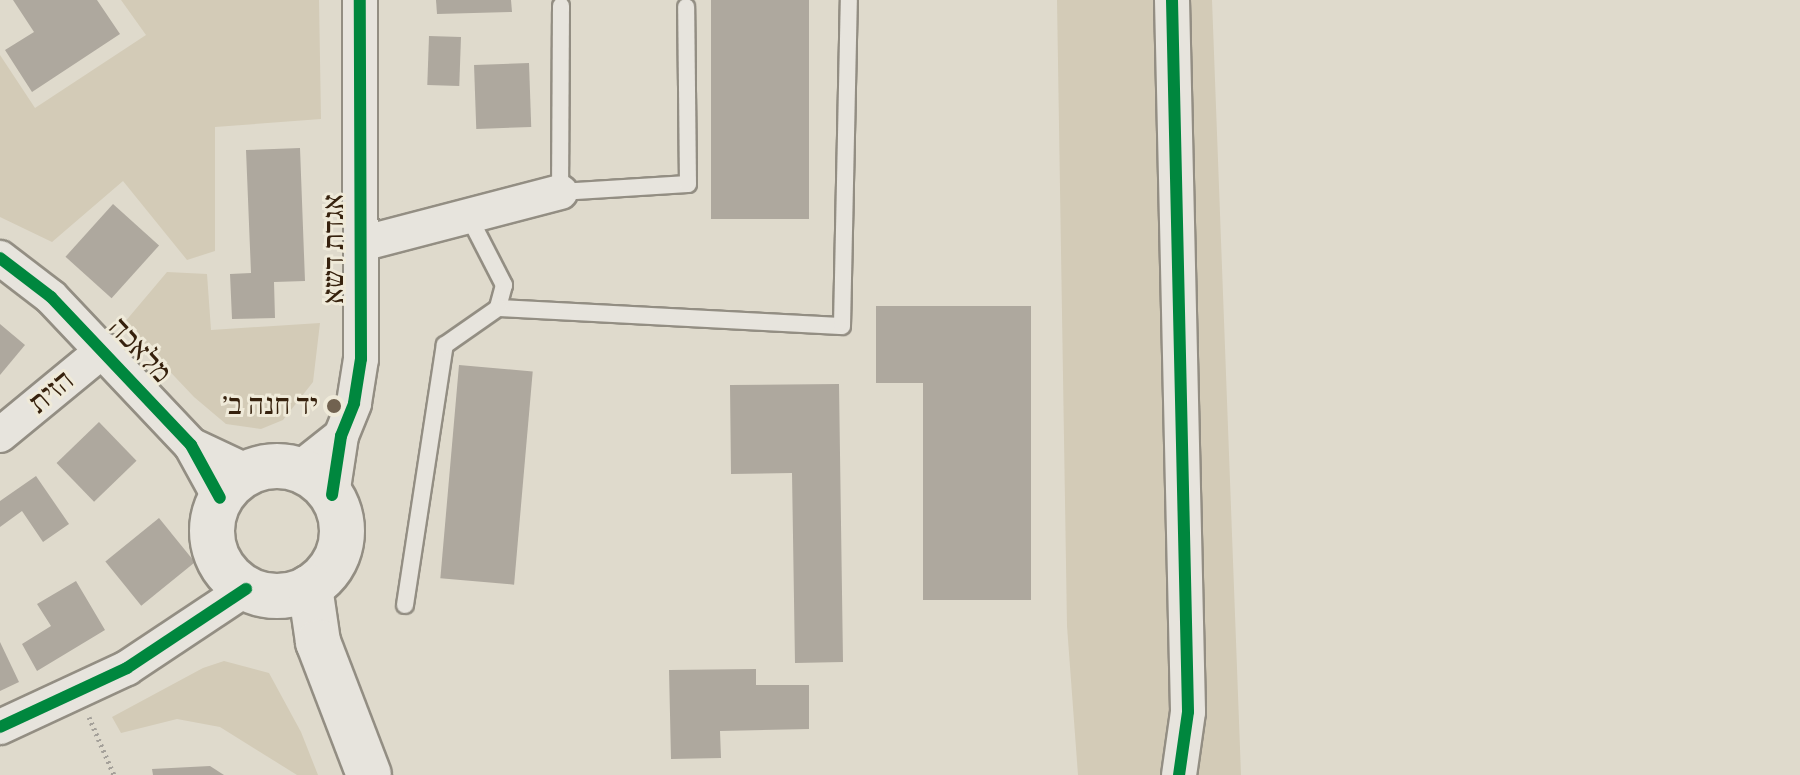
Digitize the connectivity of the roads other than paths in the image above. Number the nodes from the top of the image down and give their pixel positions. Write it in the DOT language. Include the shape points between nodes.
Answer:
graph roads {
  1 [pos="360,0"];
  2 [pos="849,0"];
  3 [pos="1172,0"];
  4 [pos="561,6"];
  5 [pos="686,7"];
  6 [pos="560,192"];
  7 [pos="468,215"];
  8 [pos="361,244"];
  9 [pos="0,258"];
  10 [pos="498,308"];
  11 [pos="103,350"];
  12 [pos="0,435"];
  13 [pos="315,482"];
  14 [pos="234,485"];
  15 [pos="266,587"];
  16 [pos="405,605"];
  17 [pos="0,727"];
  18 [pos="369,775"];
  19 [pos="1179,775"];
  1 -- 8 [label="street, אגדת דשא"];
  2 -- 10 [label="lane" via="842,326"];
  3 -- 19 [label="street" via="1188,712"];
  4 -- 6 [label="lane"];
  5 -- 6 [label="lane" via="688,184"];
  6 -- 7 [label="street"];
  7 -- 8 [label="street"];
  7 -- 10 [label="lane" via="504,285"];
  8 -- 13 [label="street, אגדת דשא" via="361,359 354,403"];
  9 -- 11 [label="street, מלאכה" via="51,297"];
  10 -- 16 [label="lane" via="445,345"];
  11 -- 12 [label="street, הזית"];
  11 -- 14 [label="street, מלאכה"];
  13 -- 14 [label="street" via="279,465"];
  13 -- 15 [label="street" via="340,514 338,556 326,574"];
  14 -- 15 [label="street" via="214,513 216,557"];
  15 -- 17 [label="street" via="203,616 149,655 77,693"];
  15 -- 18 [label="street" via="318,642"];
}
